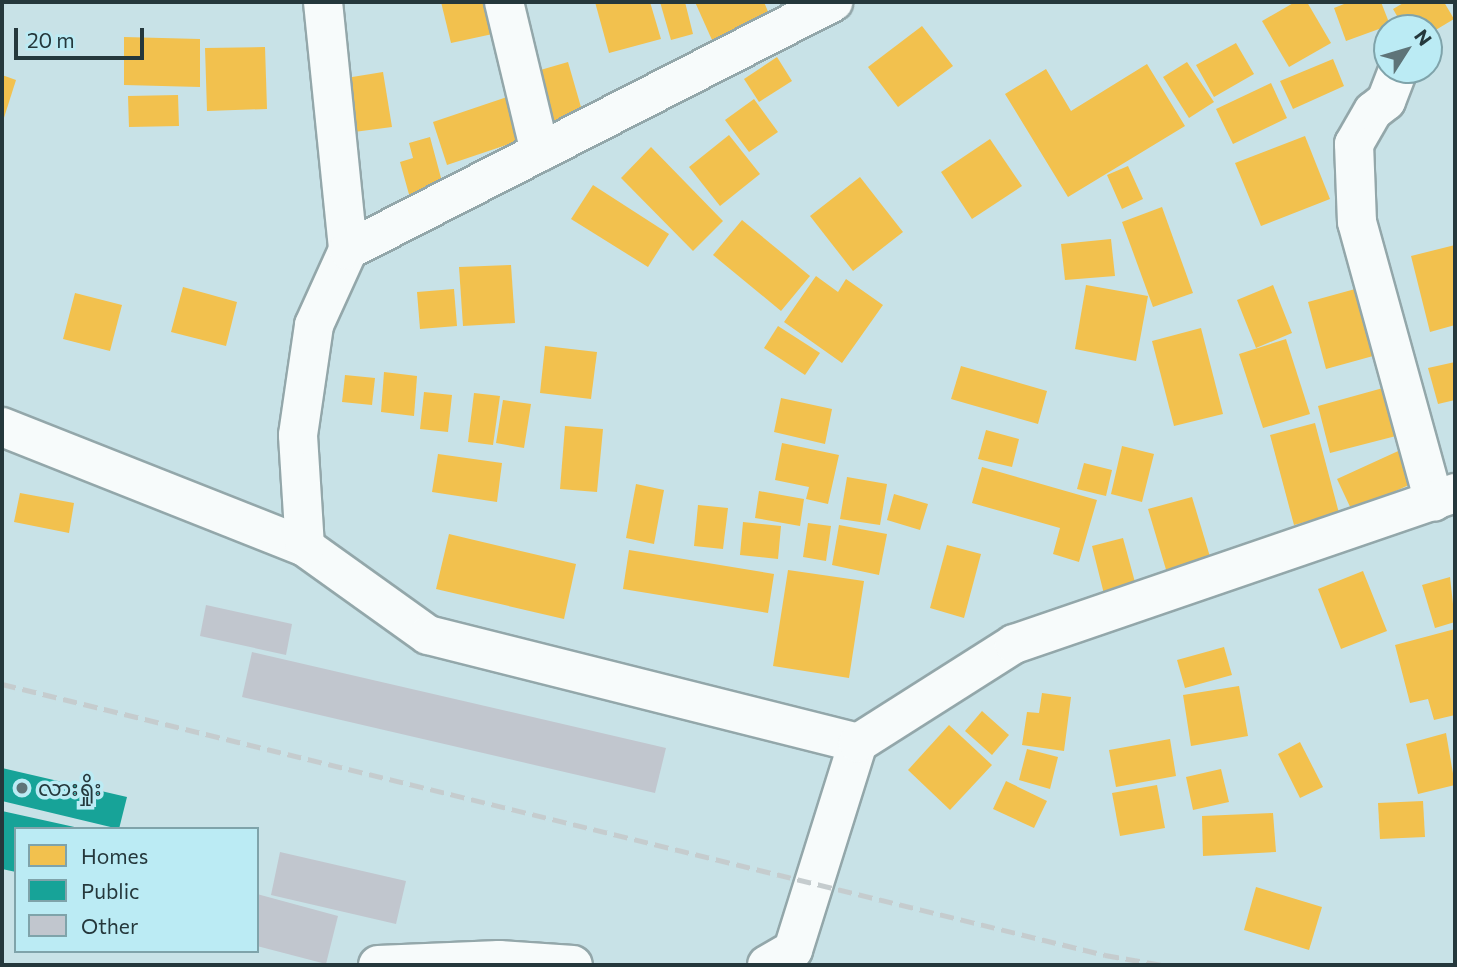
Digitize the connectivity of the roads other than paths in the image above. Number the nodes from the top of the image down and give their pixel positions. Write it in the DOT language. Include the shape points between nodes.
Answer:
graph roads {
  1 [pos="323,2"];
  2 [pos="504,2"];
  3 [pos="833,2"];
  4 [pos="1393,84"];
  5 [pos="540,152"];
  6 [pos="348,250"];
  7 [pos="2,427"];
  8 [pos="1445,498"];
  9 [pos="305,547"];
  10 [pos="858,743"];
  11 [pos="378,965"];
  12 [pos="573,965"];
  13 [pos="768,965"];
  1 -- 6 [label="street"];
  2 -- 5 [label="street"];
  3 -- 5 [label="street"];
  4 -- 8 [label="street" via="1386,101 1373,111 1354,144 1357,222"];
  5 -- 6 [label="street"];
  6 -- 9 [label="street" via="314,325 298,435"];
  7 -- 9 [label="street"];
  8 -- 10 [label="street" via="1014,644"];
  9 -- 10 [label="street" via="428,635"];
  10 -- 13 [label="street" via="793,950"];
  11 -- 12 [label="street" via="499,960"];
}
